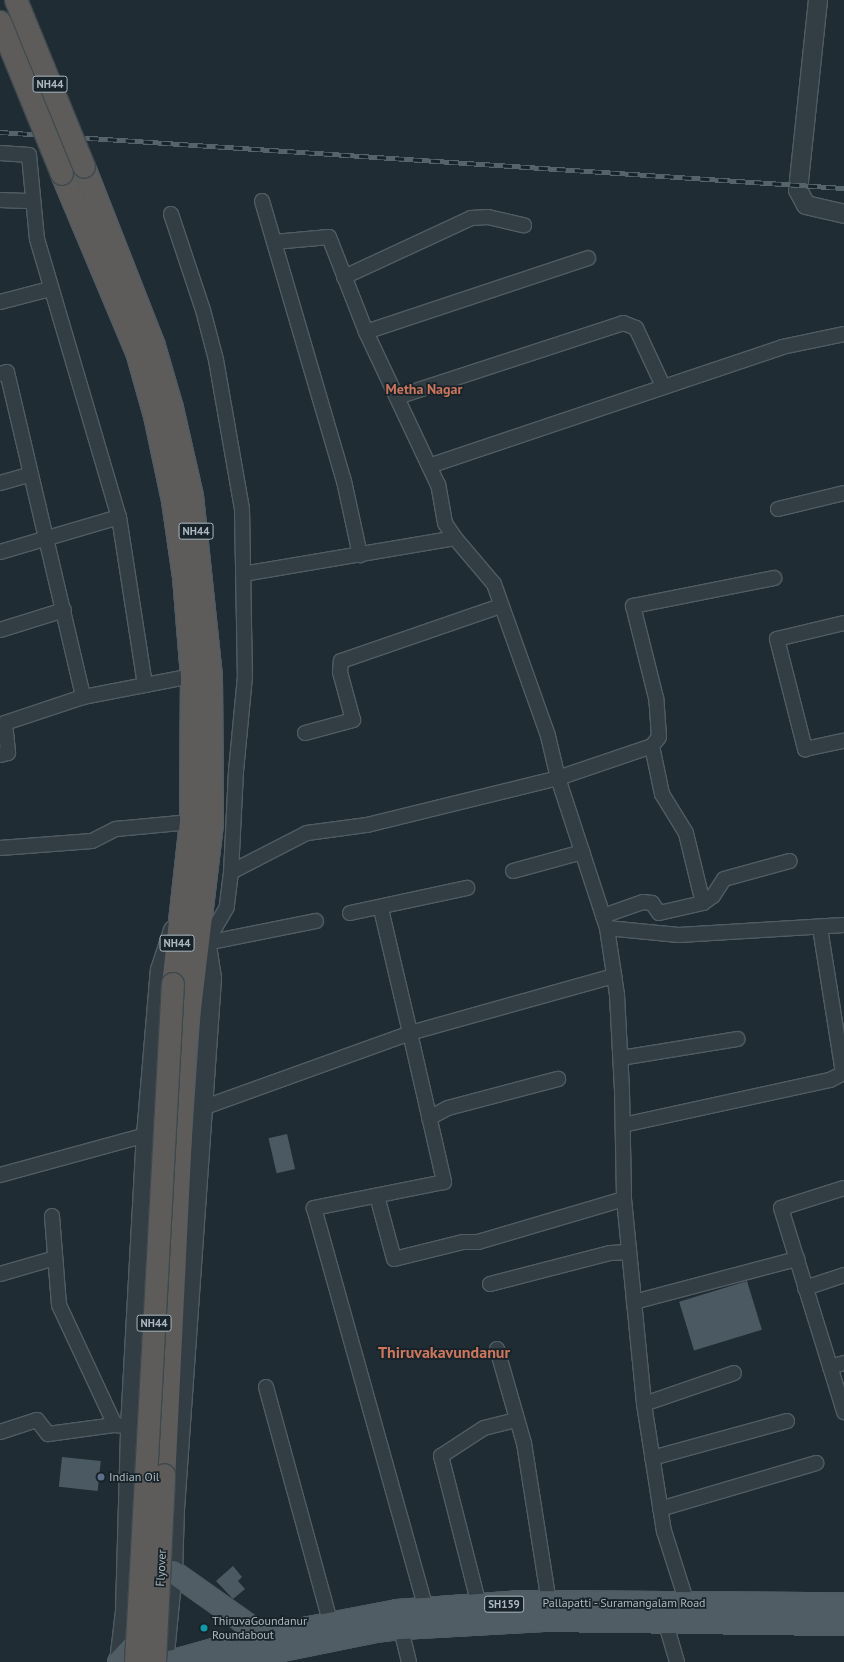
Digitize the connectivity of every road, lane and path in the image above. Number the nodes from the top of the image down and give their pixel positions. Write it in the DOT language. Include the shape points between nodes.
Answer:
graph roads {
  1 [pos="16,0"];
  2 [pos="818,0"];
  3 [pos="0,22"];
  4 [pos="0,153"];
  5 [pos="0,200"];
  6 [pos="262,201"];
  7 [pos="33,202"];
  8 [pos="171,214"];
  9 [pos="844,214"];
  10 [pos="524,225"];
  11 [pos="274,242"];
  12 [pos="588,258"];
  13 [pos="344,277"];
  14 [pos="50,289"];
  15 [pos="0,302"];
  16 [pos="366,332"];
  17 [pos="844,334"];
  18 [pos="0,374"];
  19 [pos="663,386"];
  20 [pos="397,397"];
  21 [pos="429,466"];
  22 [pos="31,474"];
  23 [pos="0,483"];
  24 [pos="844,494"];
  25 [pos="778,509"];
  26 [pos="119,517"];
  27 [pos="455,538"];
  28 [pos="46,539"];
  29 [pos="0,552"];
  30 [pos="360,555"];
  31 [pos="243,574"];
  32 [pos="774,578"];
  33 [pos="501,606"];
  34 [pos="64,610"];
  35 [pos="844,623"];
  36 [pos="0,630"];
  37 [pos="192,676"];
  38 [pos="145,685"];
  39 [pos="83,698"];
  40 [pos="305,732"];
  41 [pos="844,741"];
  42 [pos="652,746"];
  43 [pos="0,755"];
  44 [pos="558,778"];
  45 [pos="191,822"];
  46 [pos="0,848"];
  47 [pos="582,852"];
  48 [pos="790,861"];
  49 [pos="513,871"];
  50 [pos="232,872"];
  51 [pos="467,888"];
  52 [pos="703,902"];
  53 [pos="191,906"];
  54 [pos="381,909"];
  55 [pos="350,913"];
  56 [pos="316,921"];
  57 [pos="605,922"];
  58 [pos="844,925"];
  59 [pos="820,927"];
  60 [pos="206,943"];
  61 [pos="614,976"];
  62 [pos="183,985"];
  63 [pos="410,1033"];
  64 [pos="737,1039"];
  65 [pos="621,1058"];
  66 [pos="558,1079"];
  67 [pos="204,1107"];
  68 [pos="429,1118"];
  69 [pos="623,1124"];
  70 [pos="146,1135"];
  71 [pos="0,1174"];
  72 [pos="844,1188"];
  73 [pos="377,1196"];
  74 [pos="624,1199"];
  75 [pos="52,1216"];
  76 [pos="629,1252"];
  77 [pos="55,1258"];
  78 [pos="797,1259"];
  79 [pos="0,1274"];
  80 [pos="844,1274"];
  81 [pos="490,1284"];
  82 [pos="806,1288"];
  83 [pos="634,1302"];
  84 [pos="497,1349"];
  85 [pos="844,1363"];
  86 [pos="830,1367"];
  87 [pos="734,1374"];
  88 [pos="266,1387"];
  89 [pos="644,1404"];
  90 [pos="844,1412"];
  91 [pos="517,1420"];
  92 [pos="787,1421"];
  93 [pos="123,1426"];
  94 [pos="0,1432"];
  95 [pos="652,1458"];
  96 [pos="816,1463"];
  97 [pos="660,1509"];
  98 [pos="173,1572"];
  99 [pos="549,1603"];
  100 [pos="687,1604"];
  101 [pos="844,1604"];
  102 [pos="479,1605"];
  103 [pos="426,1608"];
  104 [pos="663,1613"];
  105 [pos="399,1620"];
  106 [pos="331,1624"];
  107 [pos="844,1624"];
  108 [pos="265,1637"];
  109 [pos="164,1661"];
  110 [pos="119,1662"];
  111 [pos="136,1662"];
  112 [pos="222,1662"];
  113 [pos="409,1662"];
  114 [pos="676,1662"];
  1 -- 53 [label="highway, NH44, bridge" via="154,346 172,408 192,496 211,677 212,824"];
  2 -- 9 [label="street" via="798,190 806,205"];
  3 -- 37 [label="highway, NH44, bridge" via="137,352 155,416 173,501 184,577"];
  4 -- 7 [label="street" via="29,155"];
  5 -- 7 [label="street"];
  6 -- 11 [label="street"];
  7 -- 14 [label="street" via="37,239"];
  8 -- 31 [label="street" via="203,310 216,360 226,430 242,509"];
  10 -- 13 [label="street" via="488,217 471,218"];
  11 -- 13 [label="street" via="328,237"];
  11 -- 30 [label="street" via="342,474"];
  12 -- 16 [label="street"];
  13 -- 16 [label="street"];
  14 -- 15 [label="street"];
  14 -- 26 [label="street"];
  16 -- 20 [label="street"];
  17 -- 19 [label="street" via="782,347"];
  18 -- 22 [label="street" via="7,372"];
  19 -- 20 [label="street" via="636,328 623,323"];
  19 -- 21 [label="street"];
  20 -- 21 [label="street"];
  21 -- 27 [label="street" via="438,485 445,523"];
  22 -- 23 [label="street"];
  22 -- 28 [label="street"];
  24 -- 25 [label="street"];
  26 -- 28 [label="street"];
  26 -- 38 [label="street"];
  27 -- 30 [label="street"];
  27 -- 33 [label="street" via="494,584"];
  28 -- 29 [label="street"];
  28 -- 34 [label="street"];
  30 -- 31 [label="street"];
  31 -- 50 [label="street" via="245,676 236,771"];
  32 -- 42 [label="street" via="633,606 656,698 659,737"];
  33 -- 40 [label="street" via="340,661 340,672 353,720"];
  33 -- 44 [label="street" via="548,736"];
  34 -- 36 [label="street"];
  34 -- 39 [label="street"];
  35 -- 41 [label="street" via="777,639 805,749"];
  37 -- 38 [label="street"];
  37 -- 45 [label="highway, NH44"];
  38 -- 39 [label="street"];
  39 -- 43 [label="street" via="5,724 8,753"];
  42 -- 44 [label="street"];
  42 -- 52 [label="street" via="662,794 686,832"];
  44 -- 47 [label="street"];
  44 -- 50 [label="street" via="367,825 307,833"];
  45 -- 46 [label="street" via="116,829 92,841"];
  45 -- 53 [label="highway, NH44"];
  47 -- 49 [label="street"];
  47 -- 57 [label="street"];
  48 -- 52 [label="street" via="724,879 713,896"];
  50 -- 60 [label="street" via="227,907"];
  51 -- 54 [label="street"];
  52 -- 57 [label="street" via="659,913 652,903 643,902"];
  53 -- 60 [label="street"];
  53 -- 62 [label="highway, NH44"];
  53 -- 70 [label="street" via="160,970"];
  54 -- 55 [label="street"];
  54 -- 63 [label="street"];
  56 -- 60 [label="street"];
  57 -- 59 [label="street" via="679,935"];
  57 -- 61 [label="street"];
  58 -- 59 [label="street"];
  59 -- 69 [label="street" via="843,1073 830,1080"];
  60 -- 67 [label="street" via="212,978"];
  61 -- 63 [label="street"];
  61 -- 65 [label="street"];
  62 -- 109 [label="highway, Flyover / NH44, bridge" via="181,1114 164,1475"];
  62 -- 111 [label="highway, NH44, bridge"];
  63 -- 67 [label="street"];
  63 -- 68 [label="street"];
  64 -- 65 [label="street"];
  65 -- 69 [label="street"];
  66 -- 68 [label="street" via="448,1108"];
  67 -- 98 [label="street" via="185,1353"];
  68 -- 73 [label="street" via="444,1182"];
  69 -- 74 [label="street"];
  70 -- 71 [label="street"];
  70 -- 93 [label="street"];
  72 -- 78 [label="street" via="780,1208"];
  73 -- 74 [label="street" via="394,1259 463,1242 478,1242"];
  73 -- 103 [label="street" via="314,1208"];
  74 -- 76 [label="street"];
  75 -- 77 [label="street"];
  76 -- 81 [label="street" via="610,1253"];
  76 -- 83 [label="street"];
  77 -- 79 [label="street"];
  77 -- 93 [label="street" via="59,1305"];
  78 -- 82 [label="street"];
  78 -- 83 [label="street"];
  80 -- 82 [label="street"];
  82 -- 86 [label="street"];
  83 -- 89 [label="street"];
  84 -- 91 [label="street"];
  85 -- 86 [label="street"];
  86 -- 90 [label="street"];
  87 -- 89 [label="street"];
  88 -- 106 [label="street"];
  89 -- 95 [label="street"];
  91 -- 99 [label="street" via="524,1443"];
  91 -- 102 [label="street" via="484,1428 441,1456"];
  92 -- 95 [label="street"];
  93 -- 94 [label="street" via="48,1434 37,1420"];
  93 -- 110 [label="street" via="125,1611"];
  95 -- 97 [label="street"];
  96 -- 97 [label="street"];
  97 -- 100 [label="street" via="664,1532"];
  98 -- 108 [label="main road"];
  98 -- 109 [label="street"];
  99 -- 102 [label="main road, Pallapatti - Suramangalam Road / SH159"];
  99 -- 104 [label="main road, Pallapatti - Suramangalam Road / SH159"];
  100 -- 101 [label="main road, Pallapatti - Suramangalam Road / SH159"];
  100 -- 104 [label="main road, Pallapatti - Suramangalam Road / SH159"];
  102 -- 103 [label="main road, Pallapatti - Suramangalam Road / SH159"];
  103 -- 105 [label="main road, Pallapatti - Suramangalam Road / SH159"];
  104 -- 105 [label="main road" via="544,1620"];
  104 -- 107 [label="main road"];
  104 -- 114 [label="street"];
  105 -- 106 [label="main road, Pallapatti - Suramangalam Road / SH159"];
  105 -- 112 [label="main road" via="375,1631"];
  105 -- 113 [label="street"];
  106 -- 108 [label="main road, Pallapatti - Suramangalam Road / SH159"];
  108 -- 109 [label="main road, Pallapatti - Suramangalam Road / SH159"];
  109 -- 110 [label="main road" via="154,1648 140,1645 127,1651"];
}
